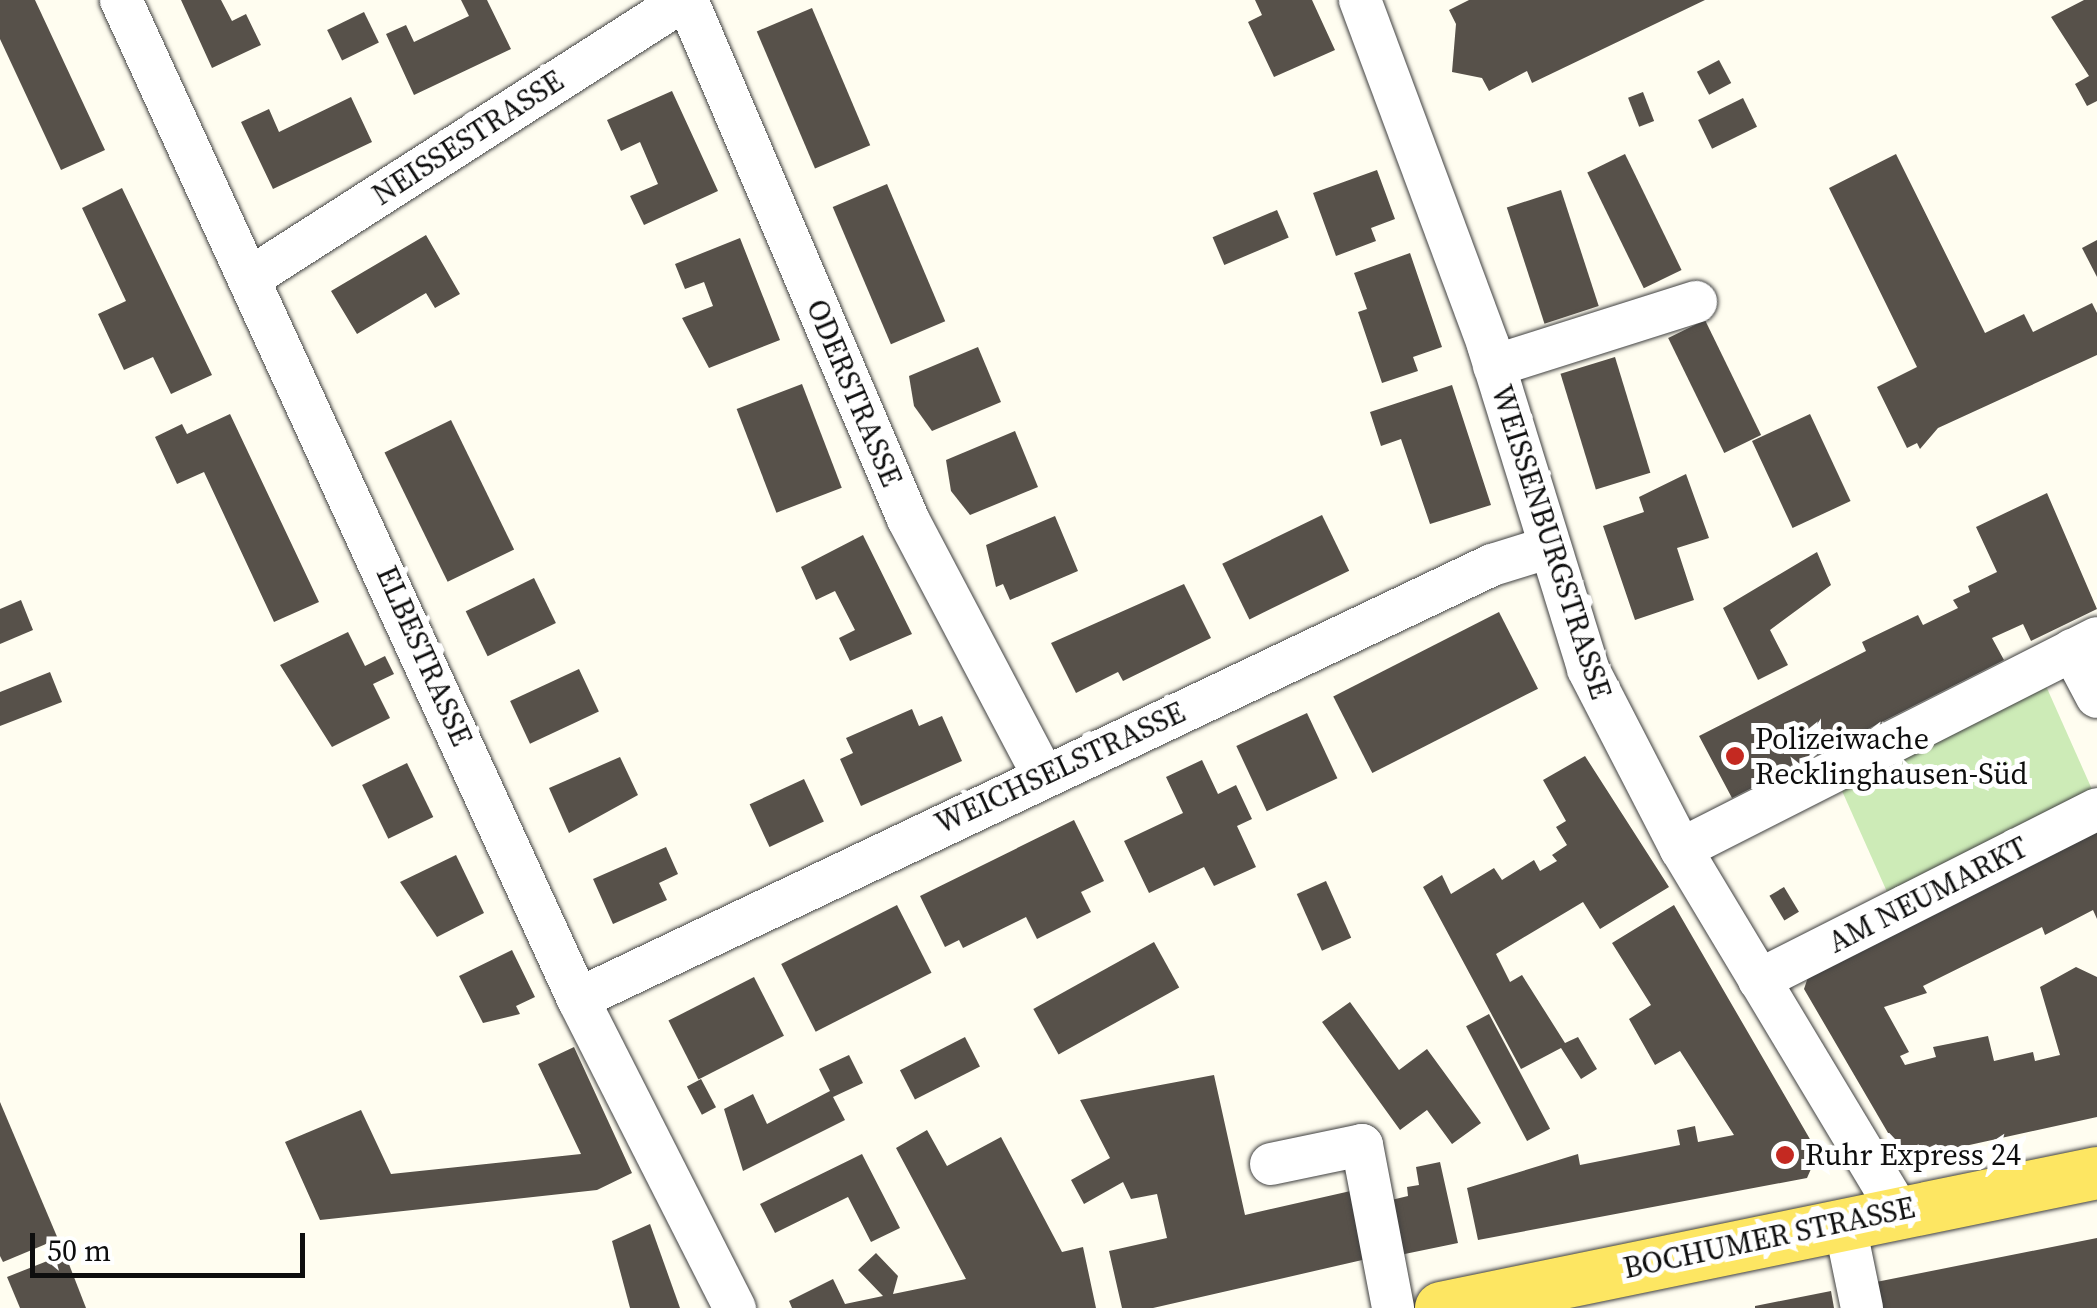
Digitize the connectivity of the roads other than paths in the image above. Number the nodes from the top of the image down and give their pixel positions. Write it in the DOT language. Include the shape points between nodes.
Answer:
graph roads {
  1 [pos="121,0"];
  2 [pos="685,0"];
  3 [pos="1360,0"];
  4 [pos="253,276"];
  5 [pos="1696,302"];
  6 [pos="1494,366"];
  7 [pos="1547,548"];
  8 [pos="2085,644"];
  9 [pos="2097,697"];
  10 [pos="1042,775"];
  11 [pos="2097,809"];
  12 [pos="1681,849"];
  13 [pos="1759,980"];
  14 [pos="578,999"];
  15 [pos="1272,1164"];
  16 [pos="2097,1173"];
  17 [pos="1898,1210"];
  18 [pos="1844,1222"];
  19 [pos="1597,1292"];
  20 [pos="736,1308"];
  21 [pos="1393,1308"];
  22 [pos="1441,1308"];
  23 [pos="1862,1308"];
  1 -- 4 [label="street, ELBESTRASSE"];
  2 -- 4 [label="street, NEISSESTRASSE"];
  2 -- 10 [label="street, ODERSTRASSE" via="908,519"];
  3 -- 6 [label="street, WEISSENBURGSTRASSE"];
  4 -- 14 [label="street, ELBESTRASSE"];
  5 -- 6 [label="street"];
  6 -- 7 [label="street, WEISSENBURGSTRASSE"];
  7 -- 10 [label="street, WEICHSELSTRASSE" via="1492,565"];
  7 -- 12 [label="street, WEISSENBURGSTRASSE" via="1588,669"];
  8 -- 9 [label="street"];
  8 -- 12 [label="street"];
  10 -- 14 [label="street, WEICHSELSTRASSE"];
  11 -- 13 [label="street, AM NEUMARKT"];
  12 -- 13 [label="street, WEISSENBURGSTRASSE"];
  13 -- 17 [label="street, WEISSENBURGSTRASSE"];
  14 -- 20 [label="street, ELBESTRASSE"];
  15 -- 21 [label="street" via="1362,1145"];
  16 -- 17 [label="main road, BOCHUMER STRASSE"];
  17 -- 18 [label="main road, BOCHUMER STRASSE"];
  18 -- 19 [label="main road, BOCHUMER STRASSE"];
  18 -- 23 [label="street"];
  19 -- 22 [label="main road, BOCHUMER STRASSE"];
}
